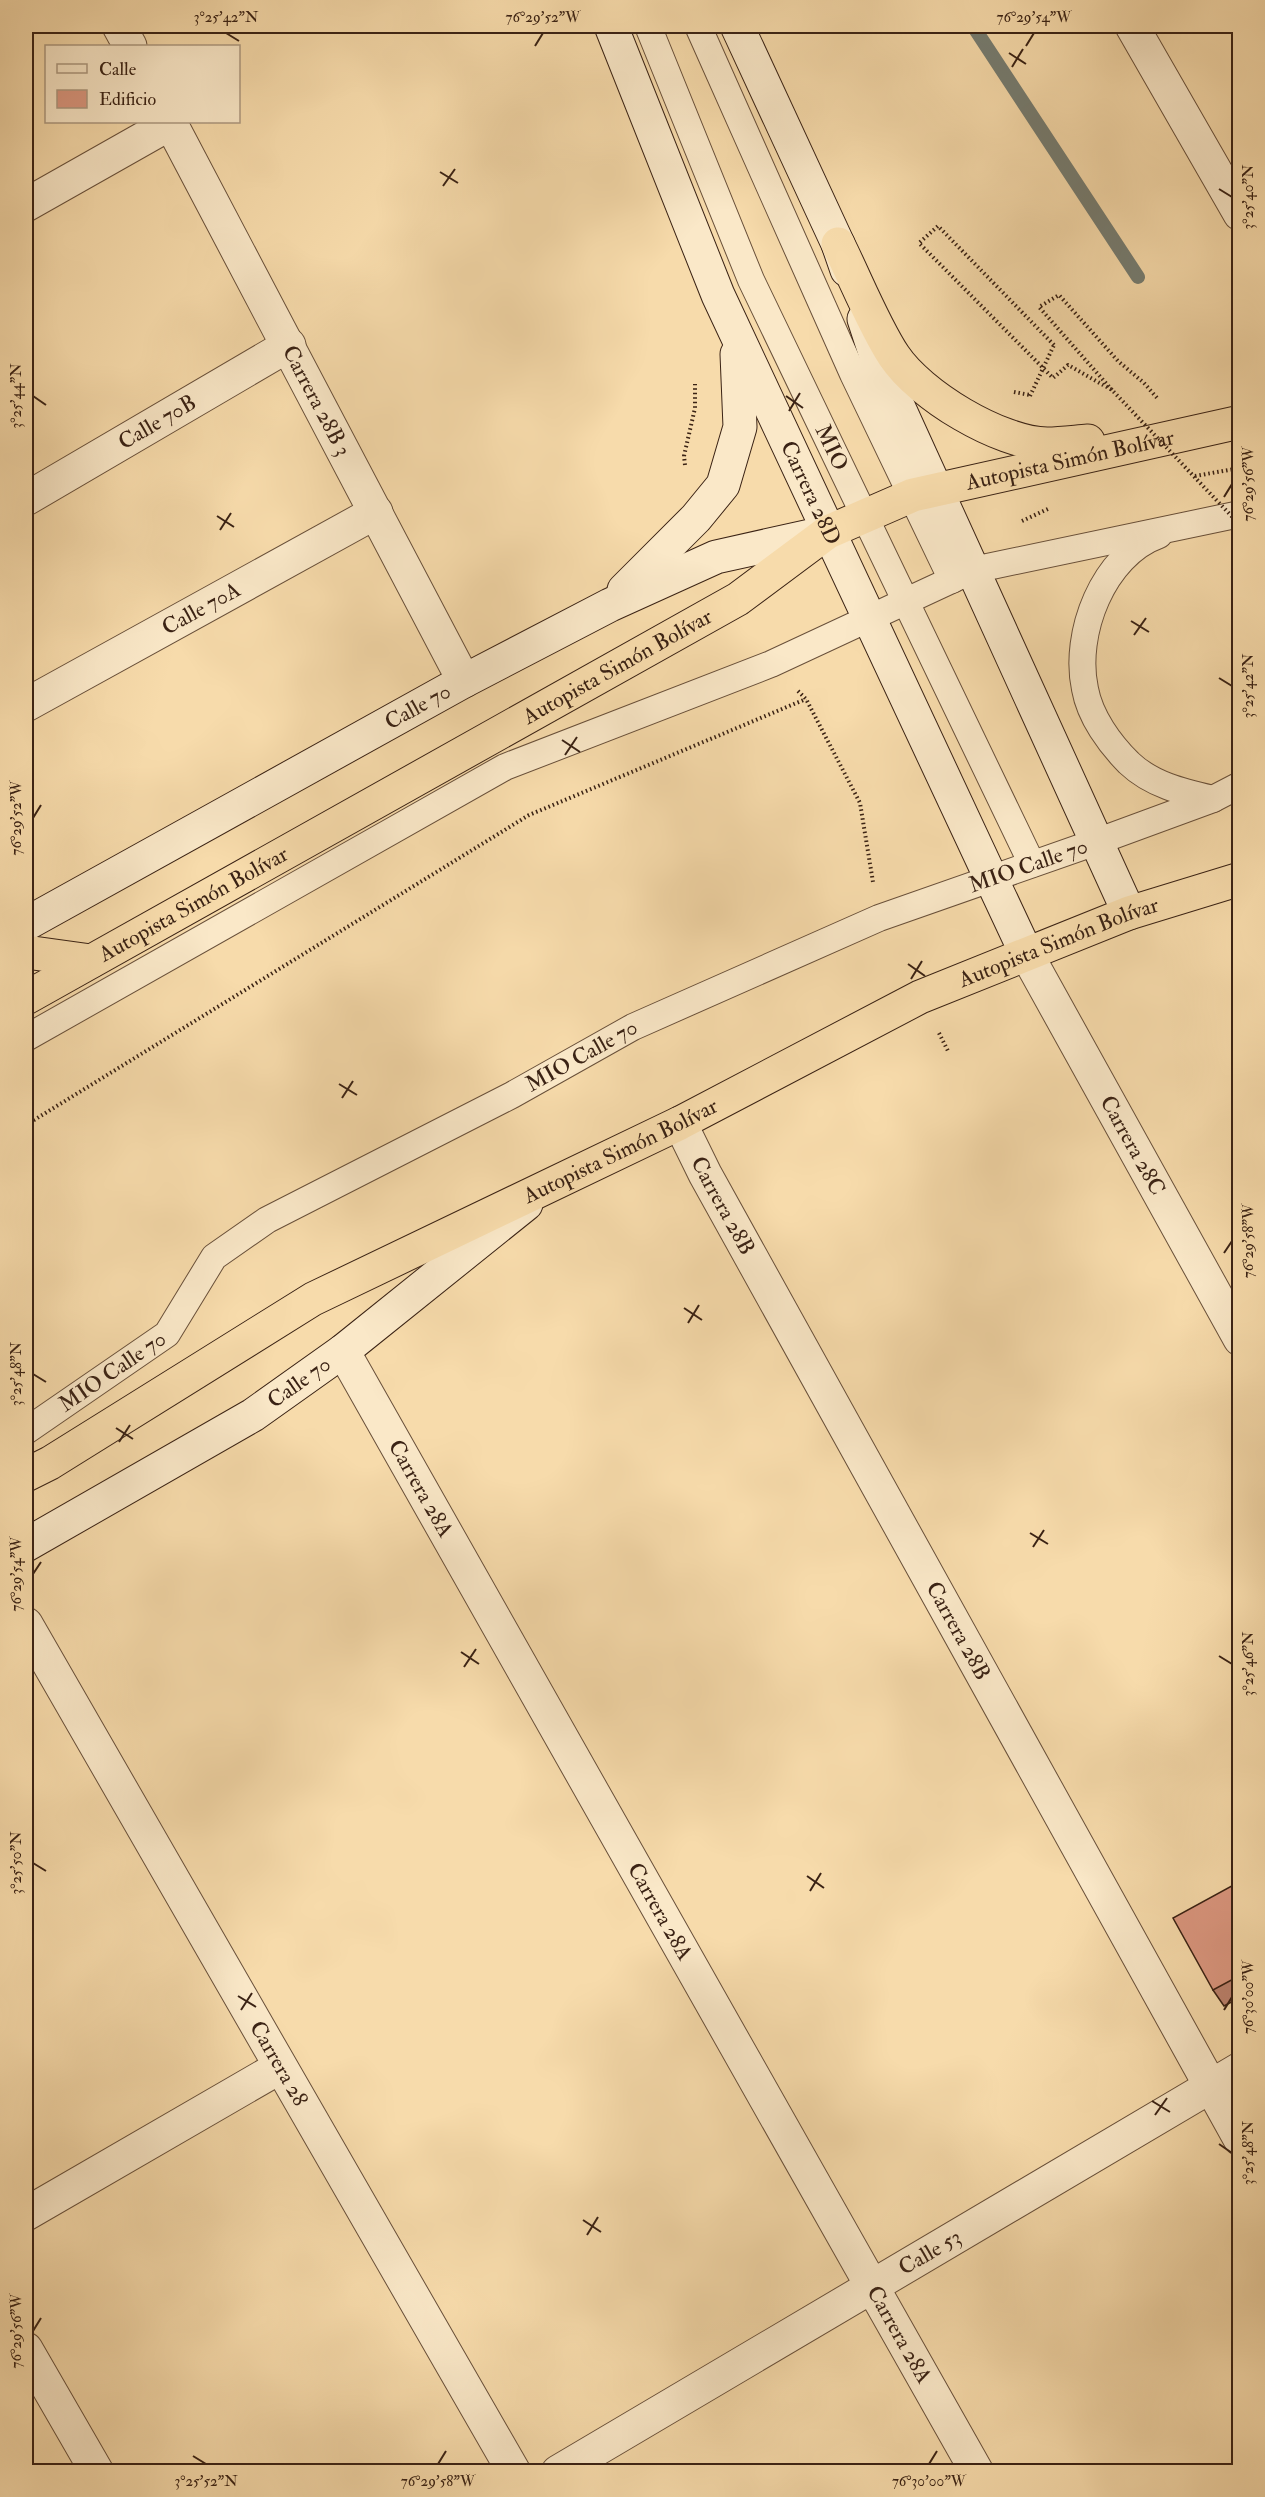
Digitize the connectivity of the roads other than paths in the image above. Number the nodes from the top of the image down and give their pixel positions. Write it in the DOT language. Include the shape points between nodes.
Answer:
graph roads {
  1 [pos="119,26"];
  2 [pos="611,26"];
  3 [pos="648,26"];
  4 [pos="698,26"];
  5 [pos="737,26"];
  6 [pos="1132,26"];
  7 [pos="129,45"];
  8 [pos="169,123"];
  9 [pos="172,123"];
  10 [pos="26,205"];
  11 [pos="1239,214"];
  12 [pos="838,244"];
  13 [pos="718,295"];
  14 [pos="289,345"];
  15 [pos="1239,422"];
  16 [pos="1185,432"];
  17 [pos="925,492"];
  18 [pos="26,499"];
  19 [pos="376,512"];
  20 [pos="1239,514"];
  21 [pos="864,516"];
  22 [pos="1193,523"];
  23 [pos="828,532"];
  24 [pos="963,575"];
  25 [pos="907,602"];
  26 [pos="610,605"];
  27 [pos="869,619"];
  28 [pos="464,681"];
  29 [pos="26,705"];
  30 [pos="1239,785"];
  31 [pos="1213,798"];
  32 [pos="1096,842"];
  33 [pos="1032,864"];
  34 [pos="989,879"];
  35 [pos="1239,879"];
  36 [pos="1129,913"];
  37 [pos="26,924"];
  38 [pos="26,952"];
  39 [pos="1026,953"];
  40 [pos="91,961"];
  41 [pos="26,998"];
  42 [pos="26,1038"];
  43 [pos="680,1123"];
  44 [pos="549,1185"];
  45 [pos="1239,1339"];
  46 [pos="343,1351"];
  47 [pos="26,1431"];
  48 [pos="26,1475"];
  49 [pos="26,1545"];
  50 [pos="26,1624"];
  51 [pos="280,2067"];
  52 [pos="1239,2069"];
  53 [pos="1210,2087"];
  54 [pos="1239,2139"];
  55 [pos="26,2214"];
  56 [pos="874,2285"];
  57 [pos="26,2349"];
  58 [pos="97,2472"];
  59 [pos="514,2472"];
  60 [pos="558,2472"];
  61 [pos="977,2472"];
  1 -- 7 [label="street"];
  2 -- 13 [label="street, Carrera 28D"];
  3 -- 21 [label="lane, MIO" via="751,280"];
  4 -- 17 [label="lane" via="853,375"];
  5 -- 12 [label="street"];
  6 -- 11 [label="street"];
  8 -- 10 [label="street"];
  9 -- 14 [label="street, Carrera 28B 3"];
  12 -- 16 [label="highway" via="894,357 947,404 978,422 1011,436 1045,444"];
  12 -- 17 [label="street"];
  13 -- 23 [label="street, Carrera 28D"];
  13 -- 26 [label="street" via="739,360 740,427 723,485"];
  14 -- 18 [label="street, Calle 70B"];
  14 -- 19 [label="street, Carrera 28B 3"];
  15 -- 16 [label="highway, Autopista Simón Bolívar"];
  16 -- 17 [label="highway, Autopista Simón Bolívar"];
  17 -- 21 [label="highway, Autopista Simón Bolívar"];
  17 -- 24 [label="street"];
  19 -- 28 [label="street, Carrera 28B 3"];
  19 -- 29 [label="street, Calle 70A"];
  20 -- 22 [label="lane"];
  21 -- 23 [label="highway, Autopista Simón Bolívar"];
  21 -- 25 [label="lane, MIO"];
  22 -- 24 [label="lane"];
  22 -- 31 [label="lane" via="1152,538 1117,565 1093,603 1082,646 1085,690 1102,731 1131,765 1168,788"];
  23 -- 26 [label="street, Calle 70" via="716,557"];
  23 -- 27 [label="street, Carrera 28D"];
  23 -- 40 [label="highway, Autopista Simón Bolívar" via="738,599"];
  24 -- 25 [label="lane"];
  24 -- 32 [label="street"];
  25 -- 27 [label="lane"];
  25 -- 33 [label="lane, MIO"];
  26 -- 28 [label="street, Calle 70"];
  27 -- 34 [label="street, Carrera 28D"];
  27 -- 42 [label="lane" via="771,664 505,766"];
  28 -- 37 [label="street, Calle 70"];
  30 -- 31 [label="lane"];
  31 -- 32 [label="lane, MIO Calle 70"];
  32 -- 33 [label="lane, MIO Calle 70"];
  32 -- 36 [label="street"];
  33 -- 34 [label="lane, MIO Calle 70"];
  34 -- 39 [label="street, Carrera 28D"];
  34 -- 47 [label="lane, MIO Calle 70" via="879,918 633,1027 512,1095 267,1220 214,1257 167,1334"];
  35 -- 36 [label="highway, Autopista Simón Bolívar"];
  36 -- 39 [label="highway, Autopista Simón Bolívar"];
  38 -- 40 [label="highway"];
  39 -- 43 [label="highway, Autopista Simón Bolívar" via="920,997"];
  39 -- 45 [label="street, Carrera 28C"];
  40 -- 41 [label="highway, Autopista Simón Bolívar"];
  43 -- 44 [label="highway, Autopista Simón Bolívar"];
  43 -- 53 [label="street, Carrera 28B"];
  44 -- 46 [label="street, Calle 70"];
  44 -- 48 [label="highway, Autopista Simón Bolívar" via="313,1299"];
  46 -- 49 [label="street, Calle 70" via="253,1415"];
  46 -- 56 [label="street, Carrera 28A"];
  50 -- 51 [label="street, Carrera 28"];
  51 -- 55 [label="street"];
  51 -- 59 [label="street, Carrera 28"];
  52 -- 53 [label="street, Calle 53"];
  53 -- 54 [label="street, Carrera 28B"];
  53 -- 56 [label="street, Calle 53"];
  56 -- 60 [label="street, Calle 53"];
  56 -- 61 [label="street, Carrera 28A"];
  57 -- 58 [label="street"];
}
